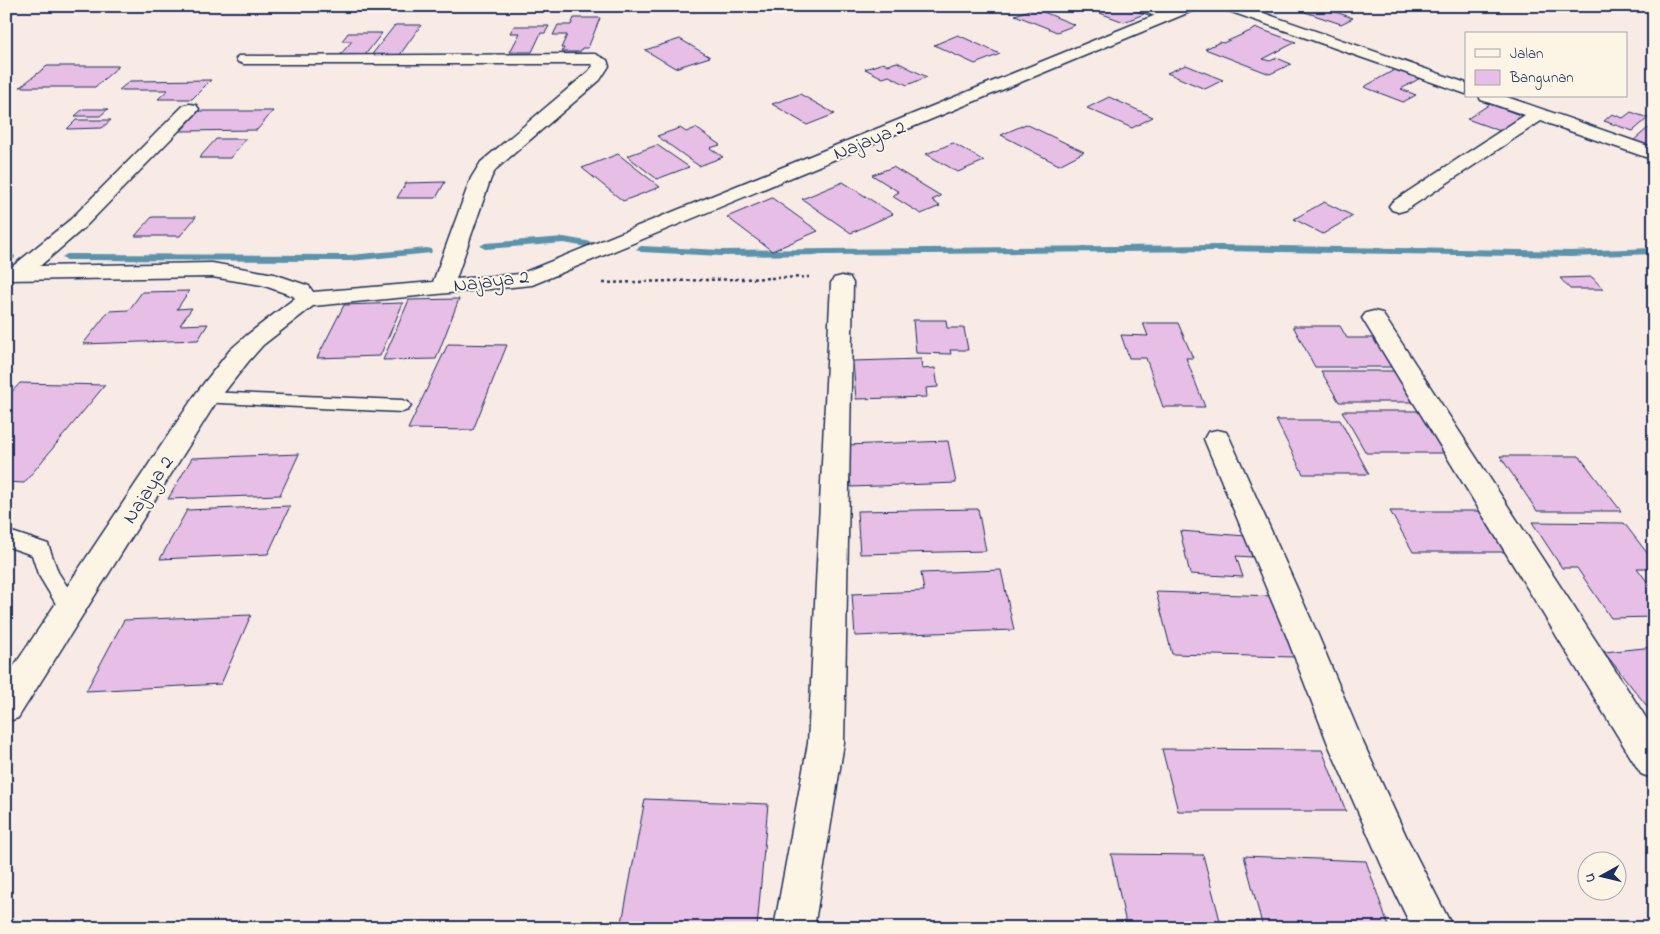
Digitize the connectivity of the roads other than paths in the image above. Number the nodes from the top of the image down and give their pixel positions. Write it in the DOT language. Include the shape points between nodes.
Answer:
graph roads {
  1 [pos="1131,6"];
  2 [pos="1192,6"];
  3 [pos="1228,6"];
  4 [pos="1167,17"];
  5 [pos="244,59"];
  6 [pos="1465,89"];
  7 [pos="1493,98"];
  8 [pos="190,109"];
  9 [pos="1539,114"];
  10 [pos="1654,154"];
  11 [pos="1398,206"];
  12 [pos="13,273"];
  13 [pos="842,283"];
  14 [pos="443,286"];
  15 [pos="307,300"];
  16 [pos="1374,318"];
  17 [pos="206,398"];
  18 [pos="402,406"];
  19 [pos="1217,439"];
  20 [pos="6,538"];
  21 [pos="70,608"];
  22 [pos="6,707"];
  23 [pos="1654,762"];
  24 [pos="794,928"];
  25 [pos="1433,928"];
  1 -- 4 [label="lane"];
  2 -- 4 [label="street, Najaya 2"];
  3 -- 6 [label="street"];
  4 -- 14 [label="street, Najaya 2" via="524,280"];
  5 -- 14 [label="street" via="595,59 601,62 594,76 488,166 480,178"];
  7 -- 9 [label="street"];
  8 -- 12 [label="street" via="78,223"];
  9 -- 10 [label="street"];
  9 -- 11 [label="street"];
  12 -- 15 [label="street" via="212,270 266,279 301,291"];
  13 -- 24 [label="street" via="826,743"];
  14 -- 15 [label="street, Najaya 2"];
  15 -- 17 [label="street, Najaya 2" via="239,356"];
  16 -- 23 [label="street"];
  17 -- 18 [label="lane"];
  17 -- 21 [label="street, Najaya 2"];
  19 -- 25 [label="street" via="1346,744"];
  20 -- 21 [label="lane" via="41,550 48,574"];
  21 -- 22 [label="street, Najaya 2"];
}
